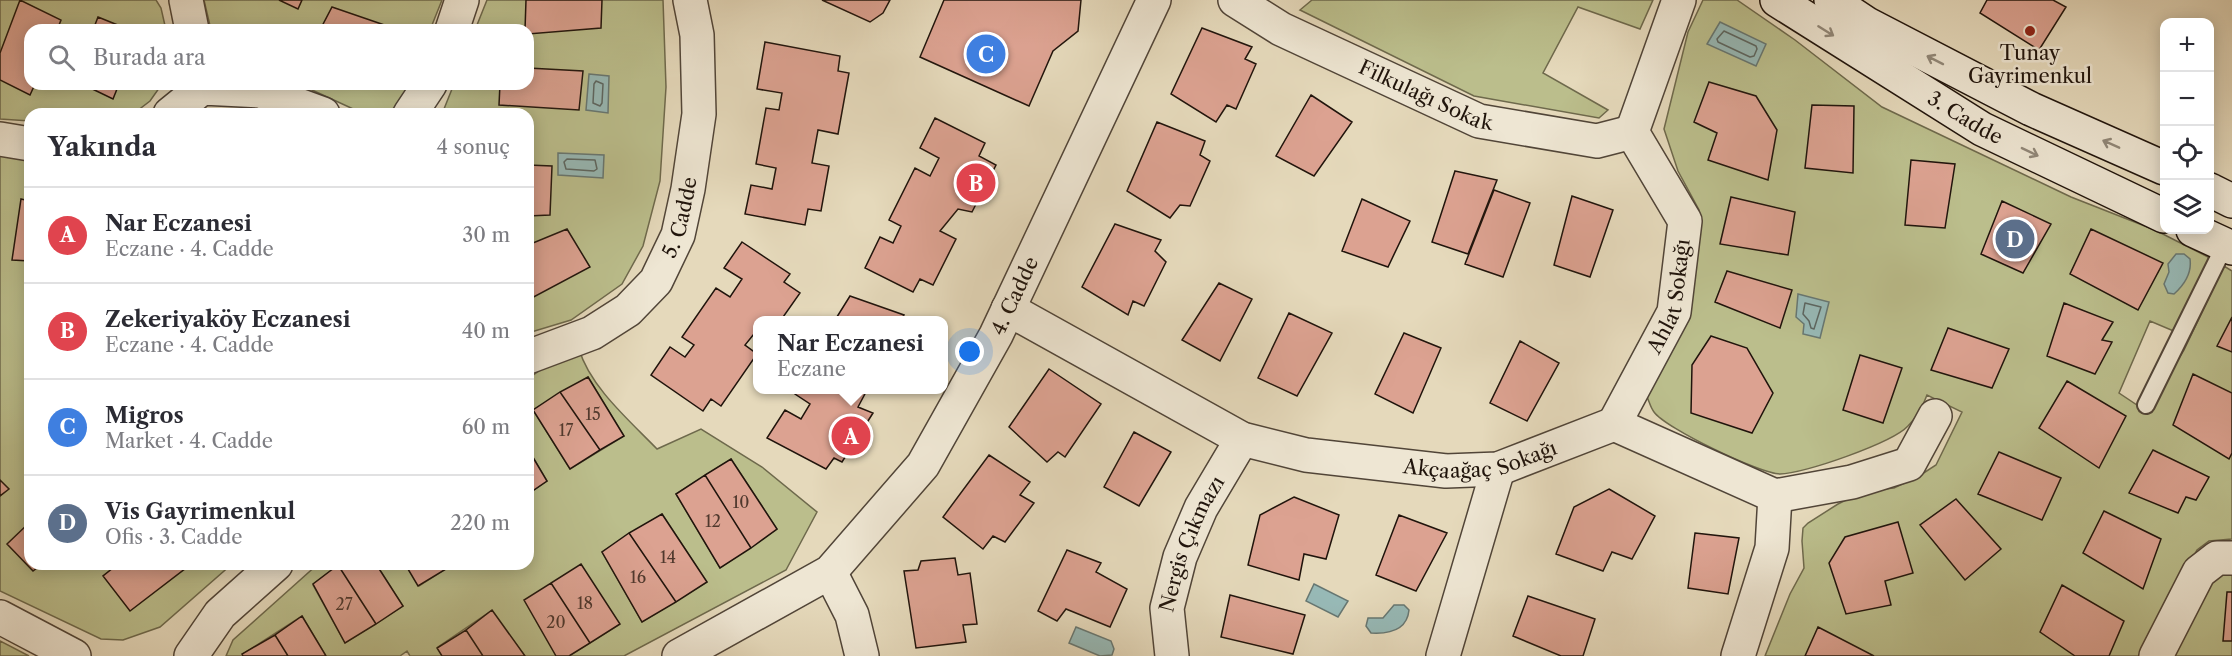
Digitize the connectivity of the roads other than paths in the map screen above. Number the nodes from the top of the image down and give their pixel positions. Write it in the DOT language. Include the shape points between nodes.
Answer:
graph roads {
  1 [pos="186,0"];
  2 [pos="462,0"];
  3 [pos="690,0"];
  4 [pos="1154,0"];
  5 [pos="1235,0"];
  6 [pos="1679,0"];
  7 [pos="1777,0"];
  8 [pos="1831,0"];
  9 [pos="191,24"];
  10 [pos="454,24"];
  11 [pos="197,90"];
  12 [pos="248,90"];
  13 [pos="426,90"];
  14 [pos="177,108"];
  15 [pos="307,108"];
  16 [pos="414,108"];
  17 [pos="1632,132"];
  18 [pos="0,140"];
  19 [pos="24,143"];
  20 [pos="2160,166"];
  21 [pos="2214,192"];
  22 [pos="2232,201"];
  23 [pos="2160,214"];
  24 [pos="2202,234"];
  25 [pos="2229,246"];
  26 [pos="1008,309"];
  27 [pos="534,355"];
  28 [pos="2146,405"];
  29 [pos="1935,416"];
  30 [pos="1614,424"];
  31 [pos="1242,439"];
  32 [pos="1498,469"];
  33 [pos="1775,496"];
  34 [pos="2232,558"];
  35 [pos="269,570"];
  36 [pos="830,572"];
  37 [pos="0,617"];
  38 [pos="74,656"];
  39 [pos="191,656"];
  40 [pos="679,656"];
  41 [pos="862,656"];
  42 [pos="1172,656"];
  43 [pos="1443,656"];
  44 [pos="1738,656"];
  45 [pos="2156,656"];
  1 -- 9 [label="street"];
  2 -- 10 [label="street"];
  3 -- 27 [label="street, 5. Cadde" via="697,35 699,114 678,236 656,281 628,310 592,333"];
  4 -- 26 [label="street, 4. Cadde"];
  5 -- 17 [label="street, Filkulağı Sokak" via="1281,29 1479,121 1598,141"];
  6 -- 17 [label="street"];
  7 -- 23 [label="street, 3. Cadde, one-way" via="1982,129"];
  20 -- 8 [label="street, 3. Cadde, one-way" via="2031,110 1867,24"];
  11 -- 14 [label="street"];
  12 -- 15 [label="street"];
  13 -- 16 [label="street"];
  17 -- 30 [label="street, Ahlat Sokağı" via="1685,220 1674,312"];
  18 -- 19 [label="street"];
  21 -- 22 [label="street"];
  24 -- 25 [label="street"];
  25 -- 28 [label="lane"];
  26 -- 31 [label="street, Akçaağaç Sokağı"];
  26 -- 36 [label="street, 4. Cadde" via="923,465"];
  29 -- 33 [label="street" via="1909,465 1852,482"];
  30 -- 32 [label="street, Akçaağaç Sokağı"];
  30 -- 33 [label="street"];
  31 -- 32 [label="street, Akçaağaç Sokağı" via="1306,455 1446,471"];
  31 -- 42 [label="street, Nergis Çıkmazı" via="1201,508 1180,556 1167,608"];
  32 -- 43 [label="street"];
  33 -- 44 [label="street" via="1772,548"];
  34 -- 45 [label="street" via="2217,558 2199,572"];
  35 -- 39 [label="street" via="220,614"];
  36 -- 40 [label="street, 4. Cadde"];
  36 -- 41 [label="street" via="852,615"];
  37 -- 38 [label="street"];
}
